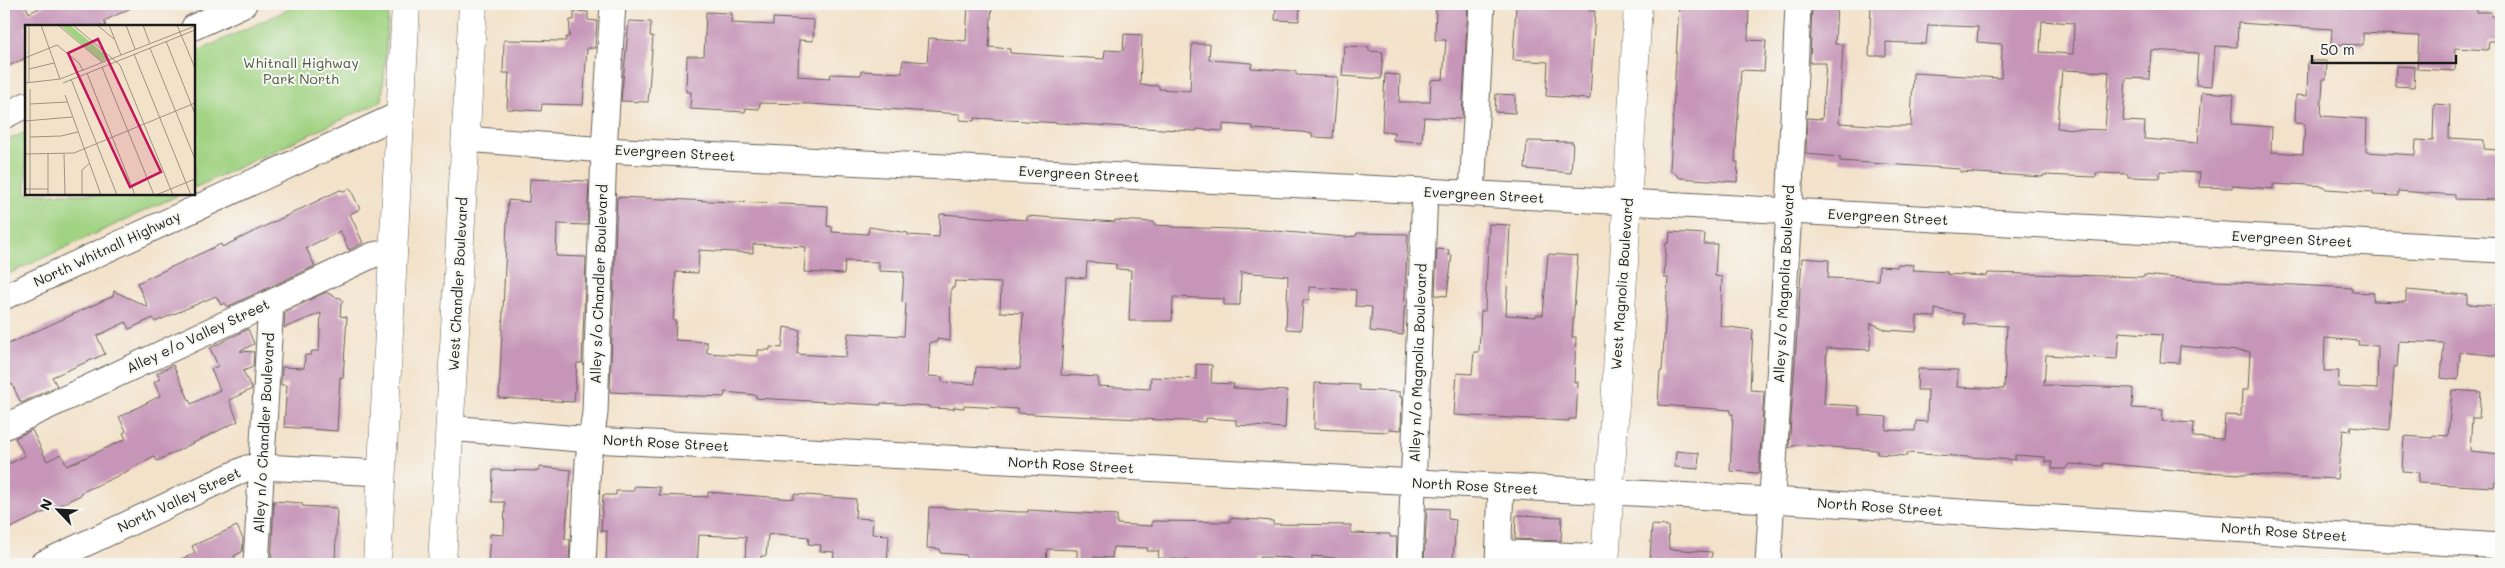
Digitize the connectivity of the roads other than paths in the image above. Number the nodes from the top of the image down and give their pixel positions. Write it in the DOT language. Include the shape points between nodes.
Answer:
graph roads {
  1 [pos="244,4"];
  2 [pos="406,4"];
  3 [pos="473,4"];
  4 [pos="613,4"];
  5 [pos="1482,4"];
  6 [pos="1638,4"];
  7 [pos="1798,4"];
  8 [pos="195,27"];
  9 [pos="25,106"];
  10 [pos="400,114"];
  11 [pos="4,116"];
  12 [pos="466,139"];
  13 [pos="604,150"];
  14 [pos="1425,191"];
  15 [pos="1472,194"];
  16 [pos="1627,204"];
  17 [pos="1789,211"];
  18 [pos="2501,250"];
  19 [pos="394,251"];
  20 [pos="4,297"];
  21 [pos="271,303"];
  22 [pos="4,427"];
  23 [pos="449,428"];
  24 [pos="591,440"];
  25 [pos="261,467"];
  26 [pos="382,473"];
  27 [pos="1413,483"];
  28 [pos="1501,487"];
  29 [pos="1609,493"];
  30 [pos="1771,500"];
  31 [pos="2501,546"];
  32 [pos="1605,561"];
  33 [pos="42,564"];
  34 [pos="256,564"];
  35 [pos="377,564"];
  36 [pos="442,564"];
  37 [pos="583,564"];
  38 [pos="1410,564"];
  39 [pos="1498,564"];
  40 [pos="1768,564"];
  1 -- 8 [label="street"];
  2 -- 10 [label="main road"];
  3 -- 12 [label="main road, West Chandler Boulevard"];
  4 -- 13 [label="street, Alley s/o Chandler Boulevard"];
  5 -- 15 [label="street"];
  6 -- 16 [label="main road, West Magnolia Boulevard"];
  7 -- 17 [label="street, Alley s/o Magnolia Boulevard"];
  9 -- 11 [label="street"];
  10 -- 19 [label="main road"];
  10 -- 20 [label="street, North Whitnall Highway"];
  12 -- 13 [label="street, Evergreen Street"];
  12 -- 23 [label="main road, West Chandler Boulevard"];
  13 -- 14 [label="street, Evergreen Street"];
  13 -- 24 [label="street, Alley s/o Chandler Boulevard" via="595,413"];
  14 -- 15 [label="street, Evergreen Street"];
  14 -- 27 [label="street, Alley n/o Magnolia Boulevard"];
  15 -- 16 [label="street, Evergreen Street"];
  16 -- 17 [label="street, Evergreen Street"];
  16 -- 29 [label="main road, West Magnolia Boulevard"];
  17 -- 18 [label="street, Evergreen Street"];
  17 -- 30 [label="street, Alley s/o Magnolia Boulevard"];
  19 -- 21 [label="street, Alley e/o Valley Street" via="373,255"];
  19 -- 26 [label="main road"];
  21 -- 22 [label="street, Alley e/o Valley Street"];
  21 -- 25 [label="street, Alley n/o Chandler Boulevard"];
  23 -- 24 [label="street, North Rose Street"];
  23 -- 36 [label="main road, West Chandler Boulevard"];
  24 -- 27 [label="street, North Rose Street"];
  24 -- 37 [label="street, Alley s/o Chandler Boulevard"];
  25 -- 26 [label="street, North Valley Street"];
  25 -- 33 [label="street, North Valley Street" via="247,468"];
  25 -- 34 [label="street, Alley n/o Chandler Boulevard"];
  26 -- 35 [label="main road"];
  27 -- 28 [label="street, North Rose Street"];
  27 -- 38 [label="street, Alley n/o Magnolia Boulevard"];
  28 -- 29 [label="street, North Rose Street"];
  28 -- 39 [label="street"];
  29 -- 30 [label="street, North Rose Street"];
  29 -- 32 [label="main road, West Magnolia Boulevard"];
  30 -- 31 [label="street, North Rose Street"];
  30 -- 40 [label="street, Alley s/o Magnolia Boulevard"];
  32 -- 39 [label="street" via="1511,554"];
}
